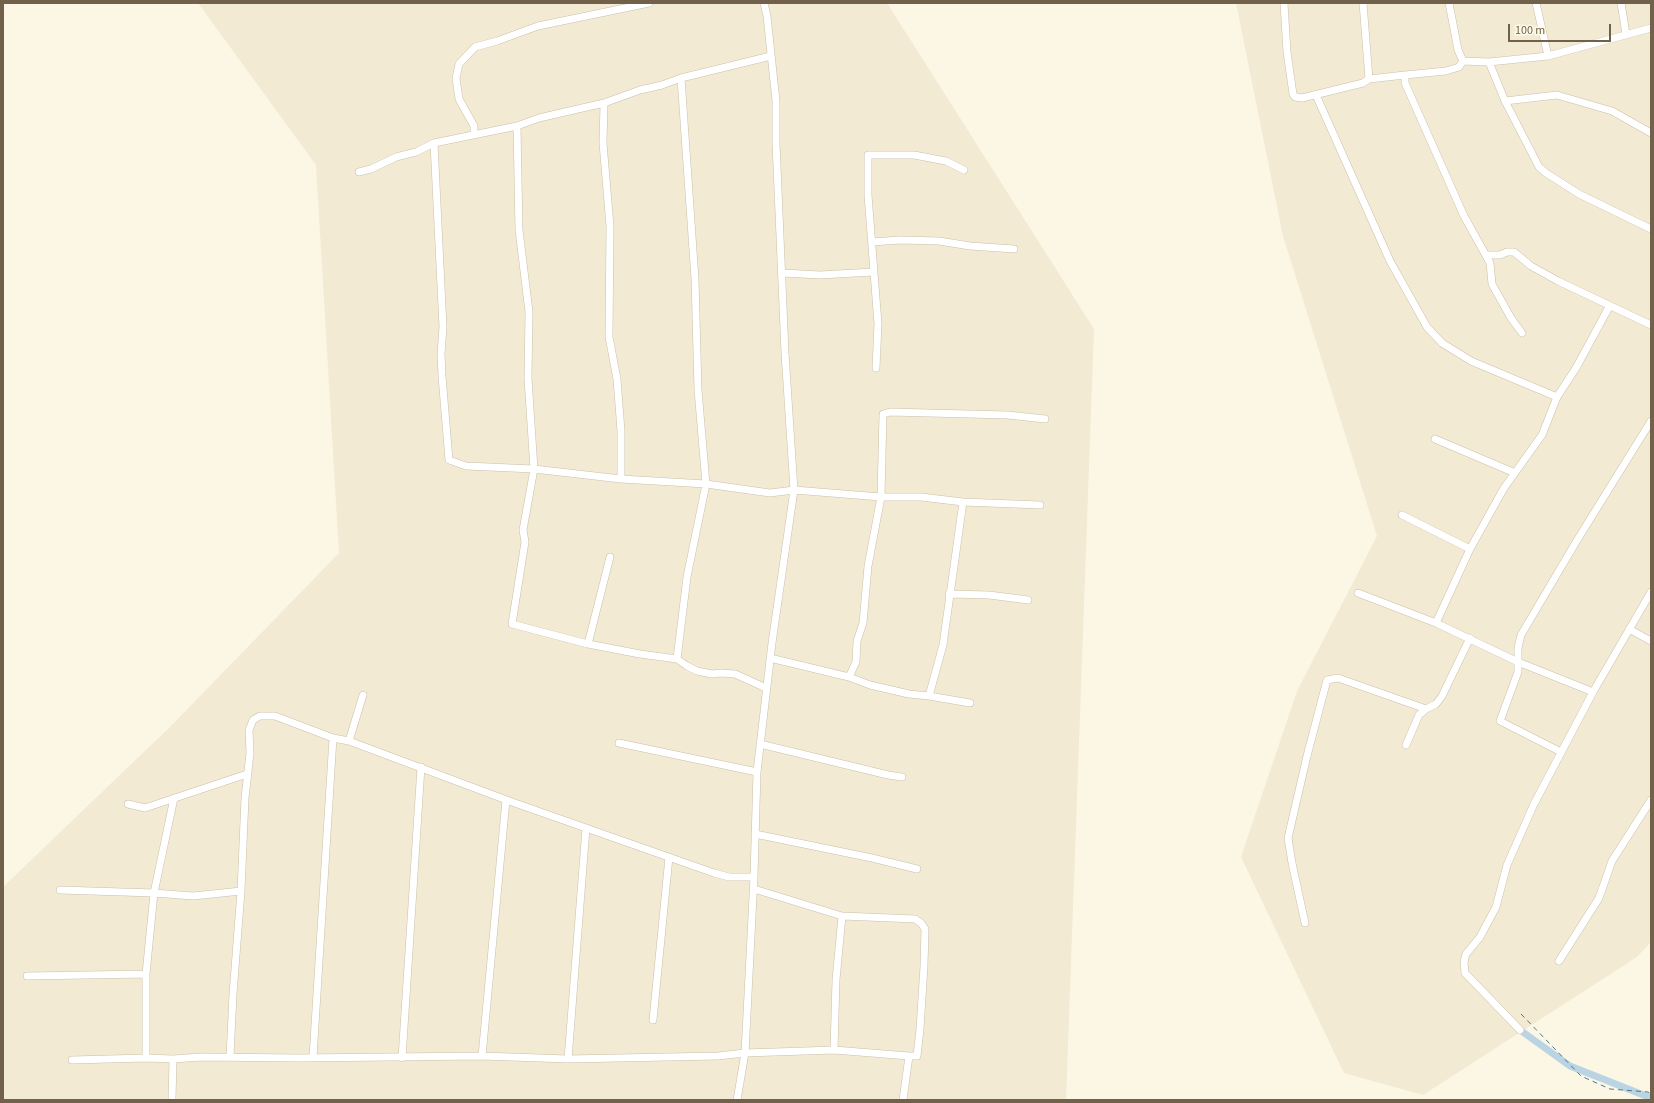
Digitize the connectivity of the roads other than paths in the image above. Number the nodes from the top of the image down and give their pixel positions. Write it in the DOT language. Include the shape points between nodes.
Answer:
graph roads {
  1 [pos="649,3"];
  2 [pos="764,3"];
  3 [pos="1284,3"];
  4 [pos="1363,3"];
  5 [pos="1449,3"];
  6 [pos="1536,3"];
  7 [pos="1621,3"];
  8 [pos="1651,28"];
  9 [pos="1626,34"];
  10 [pos="771,56"];
  11 [pos="1548,56"];
  12 [pos="1463,61"];
  13 [pos="1489,62"];
  14 [pos="1405,74"];
  15 [pos="681,78"];
  16 [pos="1369,79"];
  17 [pos="1316,95"];
  18 [pos="1505,101"];
  19 [pos="604,104"];
  20 [pos="517,126"];
  21 [pos="1651,133"];
  22 [pos="474,134"];
  23 [pos="434,143"];
  24 [pos="964,170"];
  25 [pos="359,172"];
  26 [pos="1651,229"];
  27 [pos="872,242"];
  28 [pos="1014,249"];
  29 [pos="1486,254"];
  30 [pos="873,272"];
  31 [pos="783,273"];
  32 [pos="1609,306"];
  33 [pos="1651,325"];
  34 [pos="1522,333"];
  35 [pos="876,368"];
  36 [pos="1556,398"];
  37 [pos="1045,419"];
  38 [pos="1651,421"];
  39 [pos="1435,439"];
  40 [pos="534,469"];
  41 [pos="1515,473"];
  42 [pos="621,479"];
  43 [pos="706,484"];
  44 [pos="794,490"];
  45 [pos="881,497"];
  46 [pos="963,502"];
  47 [pos="1040,505"];
  48 [pos="1402,515"];
  49 [pos="1470,549"];
  50 [pos="610,557"];
  51 [pos="1651,592"];
  52 [pos="1358,593"];
  53 [pos="949,594"];
  54 [pos="1028,600"];
  55 [pos="1436,623"];
  56 [pos="1629,629"];
  57 [pos="1470,638"];
  58 [pos="1651,641"];
  59 [pos="588,644"];
  60 [pos="770,658"];
  61 [pos="677,659"];
  62 [pos="1518,662"];
  63 [pos="849,677"];
  64 [pos="766,688"];
  65 [pos="1593,692"];
  66 [pos="363,695"];
  67 [pos="929,696"];
  68 [pos="970,703"];
  69 [pos="1426,708"];
  70 [pos="333,738"];
  71 [pos="349,741"];
  72 [pos="619,743"];
  73 [pos="760,744"];
  74 [pos="1406,745"];
  75 [pos="1561,752"];
  76 [pos="421,767"];
  77 [pos="757,772"];
  78 [pos="247,774"];
  79 [pos="902,777"];
  80 [pos="174,798"];
  81 [pos="506,800"];
  82 [pos="1651,800"];
  83 [pos="128,804"];
  84 [pos="586,828"];
  85 [pos="755,834"];
  86 [pos="669,858"];
  87 [pos="917,869"];
  88 [pos="754,877"];
  89 [pos="754,888"];
  90 [pos="60,890"];
  91 [pos="241,891"];
  92 [pos="154,892"];
  93 [pos="842,916"];
  94 [pos="1305,923"];
  95 [pos="1559,961"];
  96 [pos="146,974"];
  97 [pos="27,976"];
  98 [pos="653,1020"];
  99 [pos="1520,1030"];
  100 [pos="834,1050"];
  101 [pos="745,1053"];
  102 [pos="482,1056"];
  103 [pos="909,1056"];
  104 [pos="230,1057"];
  105 [pos="313,1057"];
  106 [pos="146,1058"];
  107 [pos="402,1058"];
  108 [pos="173,1059"];
  109 [pos="568,1059"];
  110 [pos="72,1060"];
  111 [pos="172,1100"];
  112 [pos="738,1100"];
  113 [pos="903,1100"];
  1 -- 22 [label="street" via="538,26 475,47 459,64 456,78 459,99 474,126"];
  2 -- 10 [label="street"];
  3 -- 17 [label="street" via="1287,52 1295,97"];
  4 -- 16 [label="street"];
  5 -- 12 [label="street" via="1458,50"];
  6 -- 11 [label="street"];
  7 -- 9 [label="street"];
  8 -- 9 [label="street"];
  9 -- 11 [label="street"];
  10 -- 15 [label="street"];
  10 -- 31 [label="street" via="776,101"];
  11 -- 13 [label="street"];
  12 -- 13 [label="street"];
  12 -- 14 [label="street" via="1459,67 1446,71"];
  13 -- 18 [label="street"];
  14 -- 16 [label="street"];
  14 -- 29 [label="street" via="1405,83 1464,216"];
  15 -- 19 [label="street"];
  15 -- 43 [label="street" via="695,279 698,390"];
  16 -- 17 [label="street" via="1363,83"];
  17 -- 36 [label="street" via="1390,261 1428,327 1442,343 1471,361"];
  18 -- 21 [label="street" via="1557,95 1612,111"];
  18 -- 26 [label="street" via="1534,158 1546,173 1579,194"];
  19 -- 20 [label="street" via="539,118"];
  19 -- 42 [label="street" via="603,143 610,226 609,337 617,379"];
  20 -- 22 [label="street"];
  20 -- 40 [label="street" via="519,230 529,312 528,379"];
  22 -- 23 [label="street"];
  23 -- 25 [label="street" via="416,152 396,156 371,170"];
  23 -- 40 [label="street" via="443,327 442,376 449,460 466,466"];
  24 -- 27 [label="street" via="946,160 914,155 868,155"];
  27 -- 28 [label="street" via="939,241"];
  27 -- 30 [label="street"];
  29 -- 32 [label="street" via="1514,252 1544,274"];
  29 -- 34 [label="street" via="1490,263 1492,284"];
  30 -- 31 [label="street" via="820,275"];
  30 -- 35 [label="street" via="878,324"];
  31 -- 44 [label="street"];
  32 -- 33 [label="street"];
  32 -- 36 [label="street" via="1576,368"];
  36 -- 41 [label="street" via="1542,435"];
  37 -- 45 [label="street" via="1008,415 890,412 883,414"];
  38 -- 62 [label="street" via="1583,529 1521,635"];
  39 -- 41 [label="street"];
  40 -- 42 [label="street"];
  40 -- 59 [label="street" via="523,530 525,542 512,624"];
  41 -- 49 [label="street"];
  42 -- 43 [label="street"];
  43 -- 44 [label="street" via="770,493"];
  43 -- 61 [label="street" via="687,577"];
  44 -- 45 [label="street"];
  44 -- 60 [label="street"];
  45 -- 46 [label="street" via="921,497"];
  45 -- 63 [label="street" via="868,566 863,623 857,642 856,662"];
  46 -- 47 [label="street"];
  46 -- 53 [label="street"];
  48 -- 49 [label="street"];
  49 -- 55 [label="street"];
  50 -- 59 [label="street"];
  51 -- 56 [label="street"];
  52 -- 55 [label="street"];
  53 -- 54 [label="street" via="989,595"];
  53 -- 67 [label="street" via="943,645"];
  55 -- 57 [label="street"];
  56 -- 58 [label="street"];
  56 -- 65 [label="street"];
  57 -- 62 [label="street"];
  57 -- 69 [label="street" via="1442,696 1436,704"];
  59 -- 61 [label="street"];
  60 -- 63 [label="street"];
  60 -- 64 [label="street"];
  61 -- 64 [label="street" via="697,671 735,674"];
  62 -- 65 [label="street"];
  62 -- 75 [label="street" via="1518,672 1500,721"];
  63 -- 67 [label="street" via="870,685"];
  64 -- 73 [label="street"];
  65 -- 75 [label="street"];
  66 -- 71 [label="street"];
  67 -- 68 [label="street"];
  69 -- 74 [label="street" via="1419,715"];
  69 -- 94 [label="street" via="1338,678 1327,680 1306,756 1288,838"];
  70 -- 71 [label="street"];
  70 -- 78 [label="street" via="275,716 260,716 253,720 249,730 250,753"];
  70 -- 105 [label="street"];
  71 -- 76 [label="street"];
  72 -- 77 [label="street"];
  73 -- 77 [label="street"];
  73 -- 79 [label="street"];
  75 -- 99 [label="street" via="1507,865 1496,907 1480,937 1467,951 1464,962 1465,973"];
  76 -- 81 [label="street"];
  76 -- 107 [label="street"];
  77 -- 85 [label="street"];
  78 -- 80 [label="street"];
  78 -- 91 [label="street"];
  80 -- 83 [label="street" via="145,808"];
  80 -- 92 [label="street"];
  81 -- 84 [label="street"];
  81 -- 102 [label="street"];
  82 -- 95 [label="street" via="1612,862 1598,898"];
  84 -- 86 [label="street"];
  84 -- 109 [label="street"];
  85 -- 87 [label="street"];
  85 -- 88 [label="street"];
  86 -- 88 [label="street" via="729,877"];
  86 -- 98 [label="street"];
  88 -- 89 [label="street"];
  89 -- 93 [label="street"];
  89 -- 101 [label="street"];
  90 -- 92 [label="street"];
  91 -- 92 [label="street" via="193,896"];
  91 -- 104 [label="street"];
  92 -- 96 [label="street"];
  93 -- 100 [label="street" via="836,980"];
  93 -- 103 [label="street" via="915,919 925,929 917,1056"];
  96 -- 97 [label="street"];
  96 -- 106 [label="street"];
  100 -- 101 [label="street"];
  100 -- 103 [label="street"];
  101 -- 109 [label="street" via="718,1056"];
  101 -- 112 [label="street"];
  102 -- 107 [label="street"];
  102 -- 109 [label="street"];
  103 -- 113 [label="street"];
  104 -- 105 [label="street"];
  104 -- 108 [label="street"];
  105 -- 107 [label="street"];
  106 -- 108 [label="street"];
  106 -- 110 [label="street"];
  108 -- 111 [label="street"];
}
